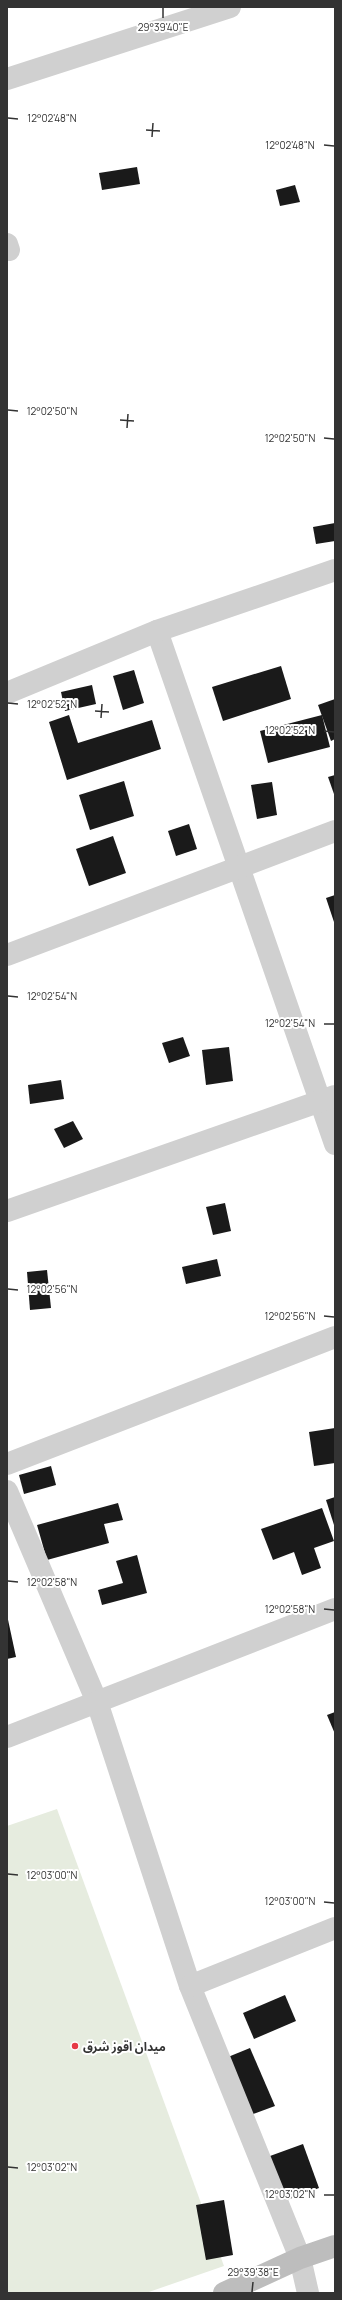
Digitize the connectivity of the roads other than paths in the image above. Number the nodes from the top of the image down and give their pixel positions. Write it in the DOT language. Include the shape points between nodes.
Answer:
graph roads {
  1 [pos="230,7"];
  2 [pos="7,79"];
  3 [pos="335,570"];
  4 [pos="157,631"];
  5 [pos="7,693"];
  6 [pos="335,831"];
  7 [pos="239,868"];
  8 [pos="7,955"];
  9 [pos="328,1099"];
  10 [pos="335,1144"];
  11 [pos="7,1211"];
  12 [pos="335,1337"];
  13 [pos="7,1464"];
  14 [pos="7,1491"];
  15 [pos="335,1609"];
  16 [pos="97,1702"];
  17 [pos="7,1737"];
  18 [pos="335,1928"];
  19 [pos="190,1986"];
  20 [pos="335,2246"];
  21 [pos="300,2258"];
  22 [pos="224,2293"];
  23 [pos="308,2293"];
  1 -- 2 [label="street"];
  3 -- 4 [label="street"];
  4 -- 5 [label="street"];
  4 -- 7 [label="street"];
  6 -- 7 [label="street"];
  7 -- 8 [label="street"];
  7 -- 9 [label="street"];
  9 -- 10 [label="street"];
  9 -- 11 [label="street"];
  12 -- 13 [label="street"];
  14 -- 16 [label="street"];
  15 -- 16 [label="street"];
  16 -- 17 [label="street"];
  16 -- 19 [label="street"];
  18 -- 19 [label="street"];
  19 -- 21 [label="street"];
  20 -- 21 [label="street"];
  21 -- 22 [label="street"];
  21 -- 23 [label="street"];
}
